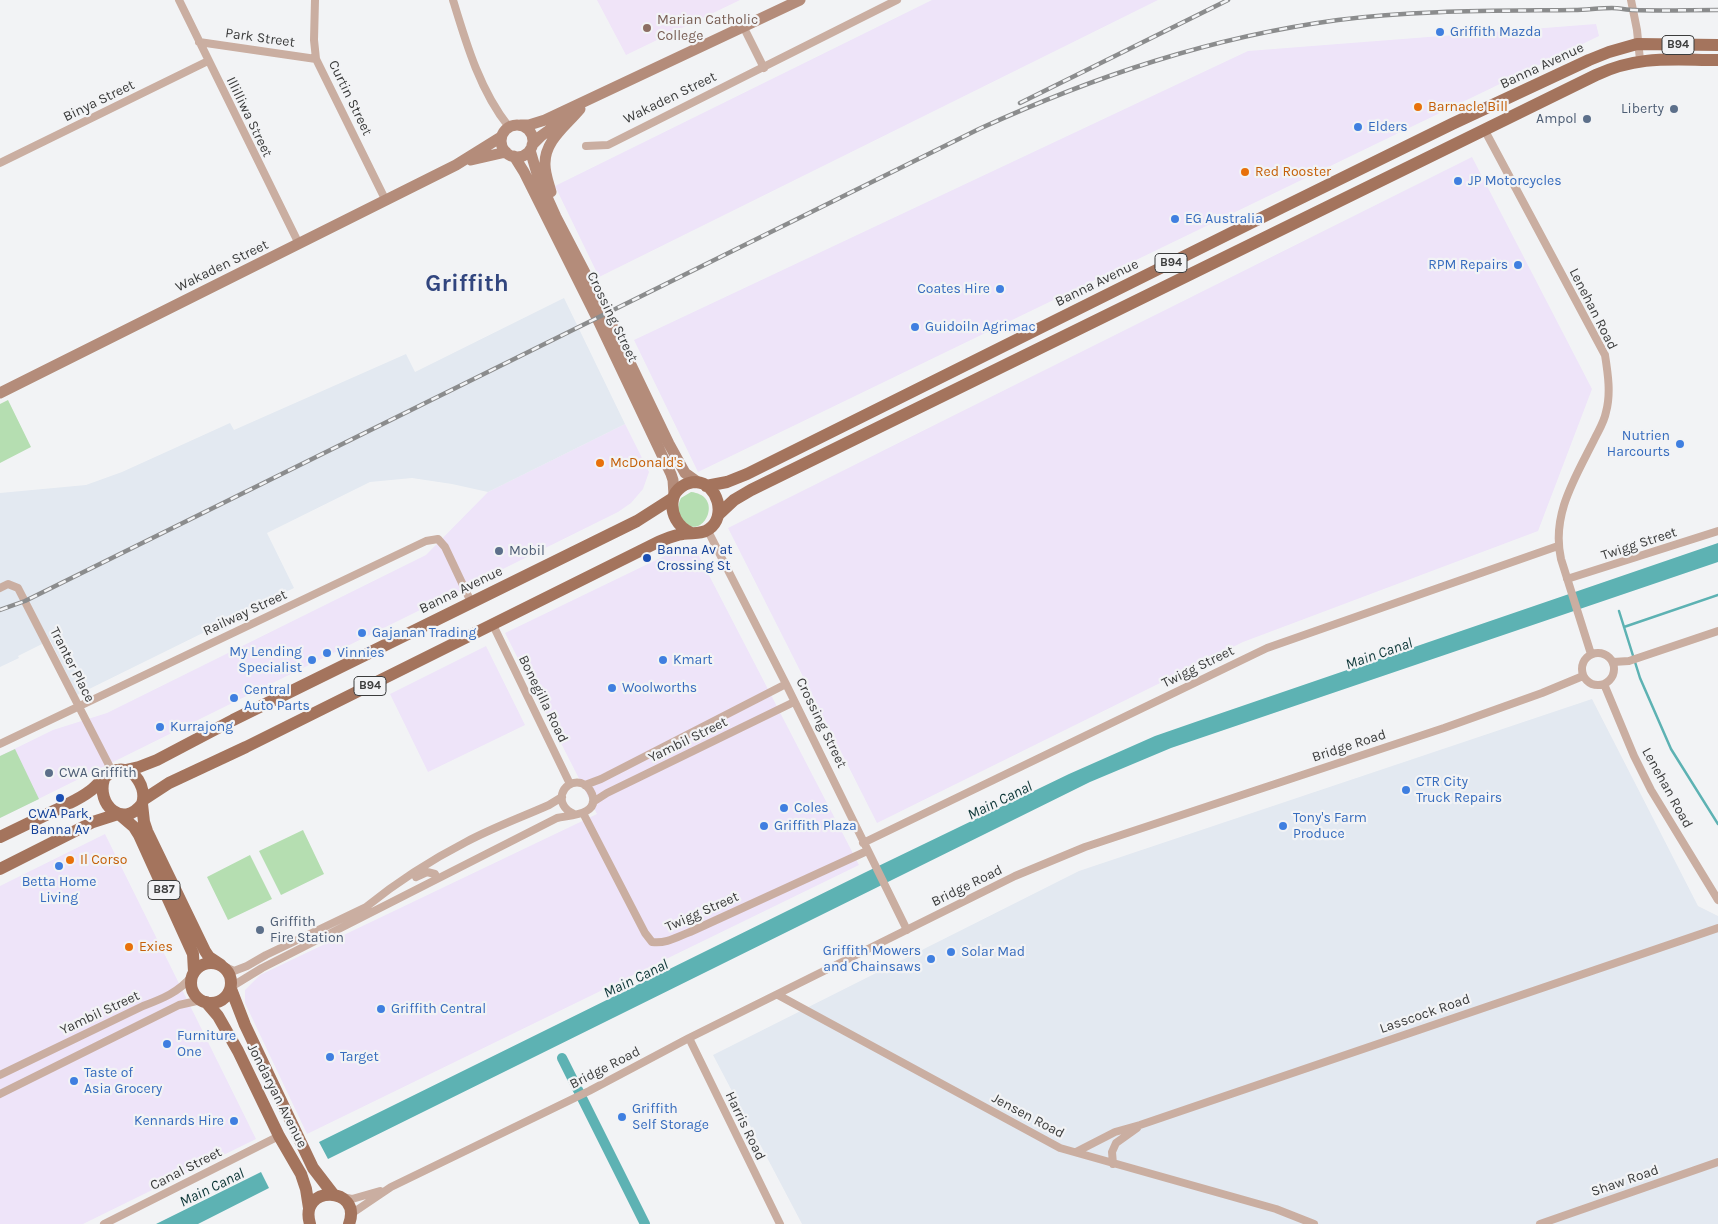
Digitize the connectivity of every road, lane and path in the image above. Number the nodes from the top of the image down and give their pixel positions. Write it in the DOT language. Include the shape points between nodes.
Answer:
graph roads {
  1 [pos="179,0"];
  2 [pos="315,0"];
  3 [pos="454,0"];
  4 [pos="800,0"];
  5 [pos="897,0"];
  6 [pos="1631,0"];
  7 [pos="743,26"];
  8 [pos="199,42"];
  9 [pos="1638,44"];
  10 [pos="1718,45"];
  11 [pos="316,59"];
  12 [pos="1640,60"];
  13 [pos="1718,60"];
  14 [pos="208,61"];
  15 [pos="764,68"];
  16 [pos="605,93"];
  17 [pos="580,109"];
  18 [pos="1475,113"];
  19 [pos="521,125"];
  20 [pos="509,127"];
  21 [pos="1484,129"];
  22 [pos="501,137"];
  23 [pos="586,146"];
  24 [pos="531,148"];
  25 [pos="510,154"];
  26 [pos="0,163"];
  27 [pos="456,165"];
  28 [pos="386,201"];
  29 [pos="556,217"];
  30 [pos="299,244"];
  31 [pos="0,393"];
  32 [pos="703,484"];
  33 [pos="673,496"];
  34 [pos="719,514"];
  35 [pos="708,530"];
  36 [pos="1718,531"];
  37 [pos="691,533"];
  38 [pos="1558,546"];
  39 [pos="1567,579"];
  40 [pos="0,588"];
  41 [pos="471,602"];
  42 [pos="493,625"];
  43 [pos="1718,631"];
  44 [pos="1591,654"];
  45 [pos="1613,662"];
  46 [pos="1583,676"];
  47 [pos="786,684"];
  48 [pos="1604,684"];
  49 [pos="794,702"];
  50 [pos="78,706"];
  51 [pos="0,744"];
  52 [pos="126,770"];
  53 [pos="108,775"];
  54 [pos="570,784"];
  55 [pos="585,785"];
  56 [pos="562,797"];
  57 [pos="142,802"];
  58 [pos="593,802"];
  59 [pos="583,813"];
  60 [pos="119,814"];
  61 [pos="574,814"];
  62 [pos="0,837"];
  63 [pos="863,843"];
  64 [pos="867,851"];
  65 [pos="0,869"];
  66 [pos="437,878"];
  67 [pos="381,895"];
  68 [pos="1718,900"];
  69 [pos="1718,928"];
  70 [pos="906,930"];
  71 [pos="223,966"];
  72 [pos="193,974"];
  73 [pos="231,988"];
  74 [pos="778,995"];
  75 [pos="203,1001"];
  76 [pos="688,1038"];
  77 [pos="15,1067"];
  78 [pos="0,1075"];
  79 [pos="22,1083"];
  80 [pos="0,1094"];
  81 [pos="1140,1126"];
  82 [pos="279,1136"];
  83 [pos="1076,1152"];
  84 [pos="1718,1162"];
  85 [pos="1113,1164"];
  86 [pos="391,1187"];
  87 [pos="337,1196"];
  88 [pos="309,1208"];
  89 [pos="350,1219"];
  90 [pos="104,1224"];
  91 [pos="310,1224"];
  92 [pos="780,1224"];
  93 [pos="1314,1224"];
  94 [pos="1540,1224"];
  1 -- 8 [label="street, Illilliwa Street"];
  2 -- 11 [label="street, Curtin Street"];
  3 -- 20 [label="street" via="478,73"];
  4 -- 7 [label="main road"];
  5 -- 15 [label="street, Wakaden Street"];
  6 -- 9 [label="street"];
  7 -- 15 [label="street"];
  7 -- 16 [label="main road"];
  8 -- 11 [label="street, Park Street"];
  8 -- 14 [label="street, Illilliwa Street"];
  9 -- 10 [label="main road, B94"];
  9 -- 12 [label="street"];
  9 -- 18 [label="main road, Banna Avenue / B94" via="1589,60"];
  11 -- 28 [label="street, Curtin Street"];
  12 -- 13 [label="main road, B94"];
  12 -- 21 [label="main road, B94" via="1610,68"];
  14 -- 26 [label="street, Binya Street"];
  14 -- 30 [label="street, Illilliwa Street"];
  15 -- 23 [label="street, Wakaden Street" via="608,145"];
  16 -- 17 [label="main road"];
  16 -- 19 [label="main road" via="545,120"];
  17 -- 24 [label="main road" via="553,126"];
  17 -- 29 [label="main road, Crossing Street" via="553,139 545,164"];
  18 -- 21 [label="main road"];
  18 -- 32 [label="main road, Banna Avenue / B94" via="747,474 727,482"];
  19 -- 20 [label="main road"];
  19 -- 24 [label="main road" via="530,130"];
  20 -- 22 [label="main road"];
  21 -- 34 [label="main road, B94" via="752,490"];
  21 -- 38 [label="street, Lenehan Road" via="1601,348 1607,365 1607,410 1563,502"];
  22 -- 25 [label="main road" via="501,144"];
  22 -- 27 [label="main road, Wakaden Street"];
  24 -- 25 [label="main road" via="523,156"];
  24 -- 29 [label="main road, Crossing Street" via="538,177"];
  25 -- 27 [label="main road, Wakaden Street"];
  25 -- 33 [label="main road, Crossing Street" via="524,172 597,318 671,474"];
  27 -- 28 [label="main road, Wakaden Street"];
  28 -- 30 [label="main road, Wakaden Street"];
  29 -- 32 [label="main road, Crossing Street" via="677,461 685,473"];
  30 -- 31 [label="main road, Wakaden Street"];
  32 -- 33 [label="main road, B94" via="686,484"];
  32 -- 34 [label="main road" via="716,499"];
  33 -- 37 [label="main road" via="672,507 677,520"];
  33 -- 41 [label="main road, Banna Avenue / B94" via="637,521"];
  34 -- 35 [label="main road, B94"];
  35 -- 37 [label="main road, B94"];
  35 -- 47 [label="street, Crossing Street"];
  36 -- 39 [label="street, Twigg Street"];
  37 -- 42 [label="main road, B94" via="658,542"];
  38 -- 39 [label="street, Lenehan Road"];
  38 -- 63 [label="street, Twigg Street" via="1267,648"];
  39 -- 44 [label="street, Lenehan Road"];
  40 -- 50 [label="street, Tranter Place" via="8,584 18,588"];
  41 -- 50 [label="street, Railway Street" via="445,547 438,539 426,541"];
  41 -- 52 [label="main road, Banna Avenue / B94" via="158,760"];
  42 -- 54 [label="street, Bonegilla Road"];
  42 -- 57 [label="main road, B94" via="169,784"];
  43 -- 45 [label="street" via="1642,657"];
  44 -- 45 [label="street" via="1601,653"];
  44 -- 46 [label="street" via="1582,665"];
  45 -- 48 [label="street" via="1613,675"];
  46 -- 48 [label="street" via="1592,684"];
  46 -- 70 [label="street, Bridge Road" via="1444,728 1085,847 1015,876"];
  47 -- 49 [label="street, Crossing Street"];
  47 -- 55 [label="street, Yambil Street"];
  48 -- 68 [label="street, Lenehan Road" via="1651,790"];
  49 -- 58 [label="street, Yambil Street"];
  49 -- 63 [label="street, Crossing Street"];
  50 -- 51 [label="street, Railway Street"];
  50 -- 53 [label="street, Tranter Place"];
  52 -- 53 [label="main road"];
  52 -- 57 [label="main road, B87" via="140,782"];
  53 -- 60 [label="main road, B87" via="101,791 102,797 109,808"];
  53 -- 62 [label="main road" via="80,798"];
  54 -- 55 [label="street"];
  54 -- 56 [label="street"];
  55 -- 58 [label="street" via="592,792"];
  56 -- 61 [label="street" via="563,806"];
  56 -- 67 [label="street" via="466,842"];
  57 -- 60 [label="main road" via="130,814"];
  57 -- 71 [label="main road, B87" via="147,831 201,944 209,957"];
  58 -- 59 [label="street"];
  59 -- 61 [label="street"];
  59 -- 64 [label="street, Twigg Street" via="645,933 652,942 659,943"];
  60 -- 65 [label="main road" via="93,822"];
  60 -- 72 [label="main road, B87" via="139,835 193,954"];
  61 -- 66 [label="street" via="557,818"];
  63 -- 64 [label="street, Crossing Street"];
  64 -- 70 [label="street, Crossing Street"];
  66 -- 67 [label="street" via="427,872"];
  66 -- 73 [label="street" via="262,968"];
  67 -- 71 [label="street" via="366,907 247,966 234,971"];
  69 -- 81 [label="street, Lasscock Road"];
  70 -- 74 [label="street, Bridge Road"];
  71 -- 72 [label="main road" via="213,962 204,964"];
  71 -- 73 [label="main road, B87" via="231,978"];
  72 -- 75 [label="main road, B87" via="192,990"];
  72 -- 77 [label="street, Yambil Street" via="184,985 167,996"];
  73 -- 75 [label="main road" via="223,1000 214,1003"];
  73 -- 87 [label="main road, Jondaryan Avenue / B87" via="244,1024 313,1168"];
  74 -- 76 [label="street, Bridge Road"];
  74 -- 83 [label="street, Jensen Road" via="1060,1148"];
  75 -- 79 [label="street, Yambil Street" via="179,1005"];
  75 -- 82 [label="main road, Jondaryan Avenue / B87" via="218,1016 238,1051"];
  76 -- 86 [label="street, Bridge Road" via="588,1091"];
  76 -- 92 [label="street, Harris Road"];
  77 -- 78 [label="street, Yambil Street"];
  77 -- 79 [label="street"];
  79 -- 80 [label="street, Yambil Street"];
  81 -- 83 [label="street, Lasscock Road" via="1115,1132"];
  81 -- 85 [label="street, Lasscock Road" via="1116,1143 1112,1152"];
  82 -- 88 [label="main road, Jondaryan Avenue / B87" via="301,1174"];
  82 -- 90 [label="street, Canal Street"];
  83 -- 85 [label="street, Jensen Road"];
  84 -- 94 [label="street, Shaw Road"];
  85 -- 93 [label="street, Jensen Road" via="1276,1209"];
  86 -- 87 [label="street, Bridge Road" via="352,1199"];
  86 -- 89 [label="street, Bridge Road"];
  87 -- 88 [label="main road" via="322,1195"];
  87 -- 89 [label="main road, B87" via="350,1208"];
  88 -- 91 [label="main road, B87"];
}
